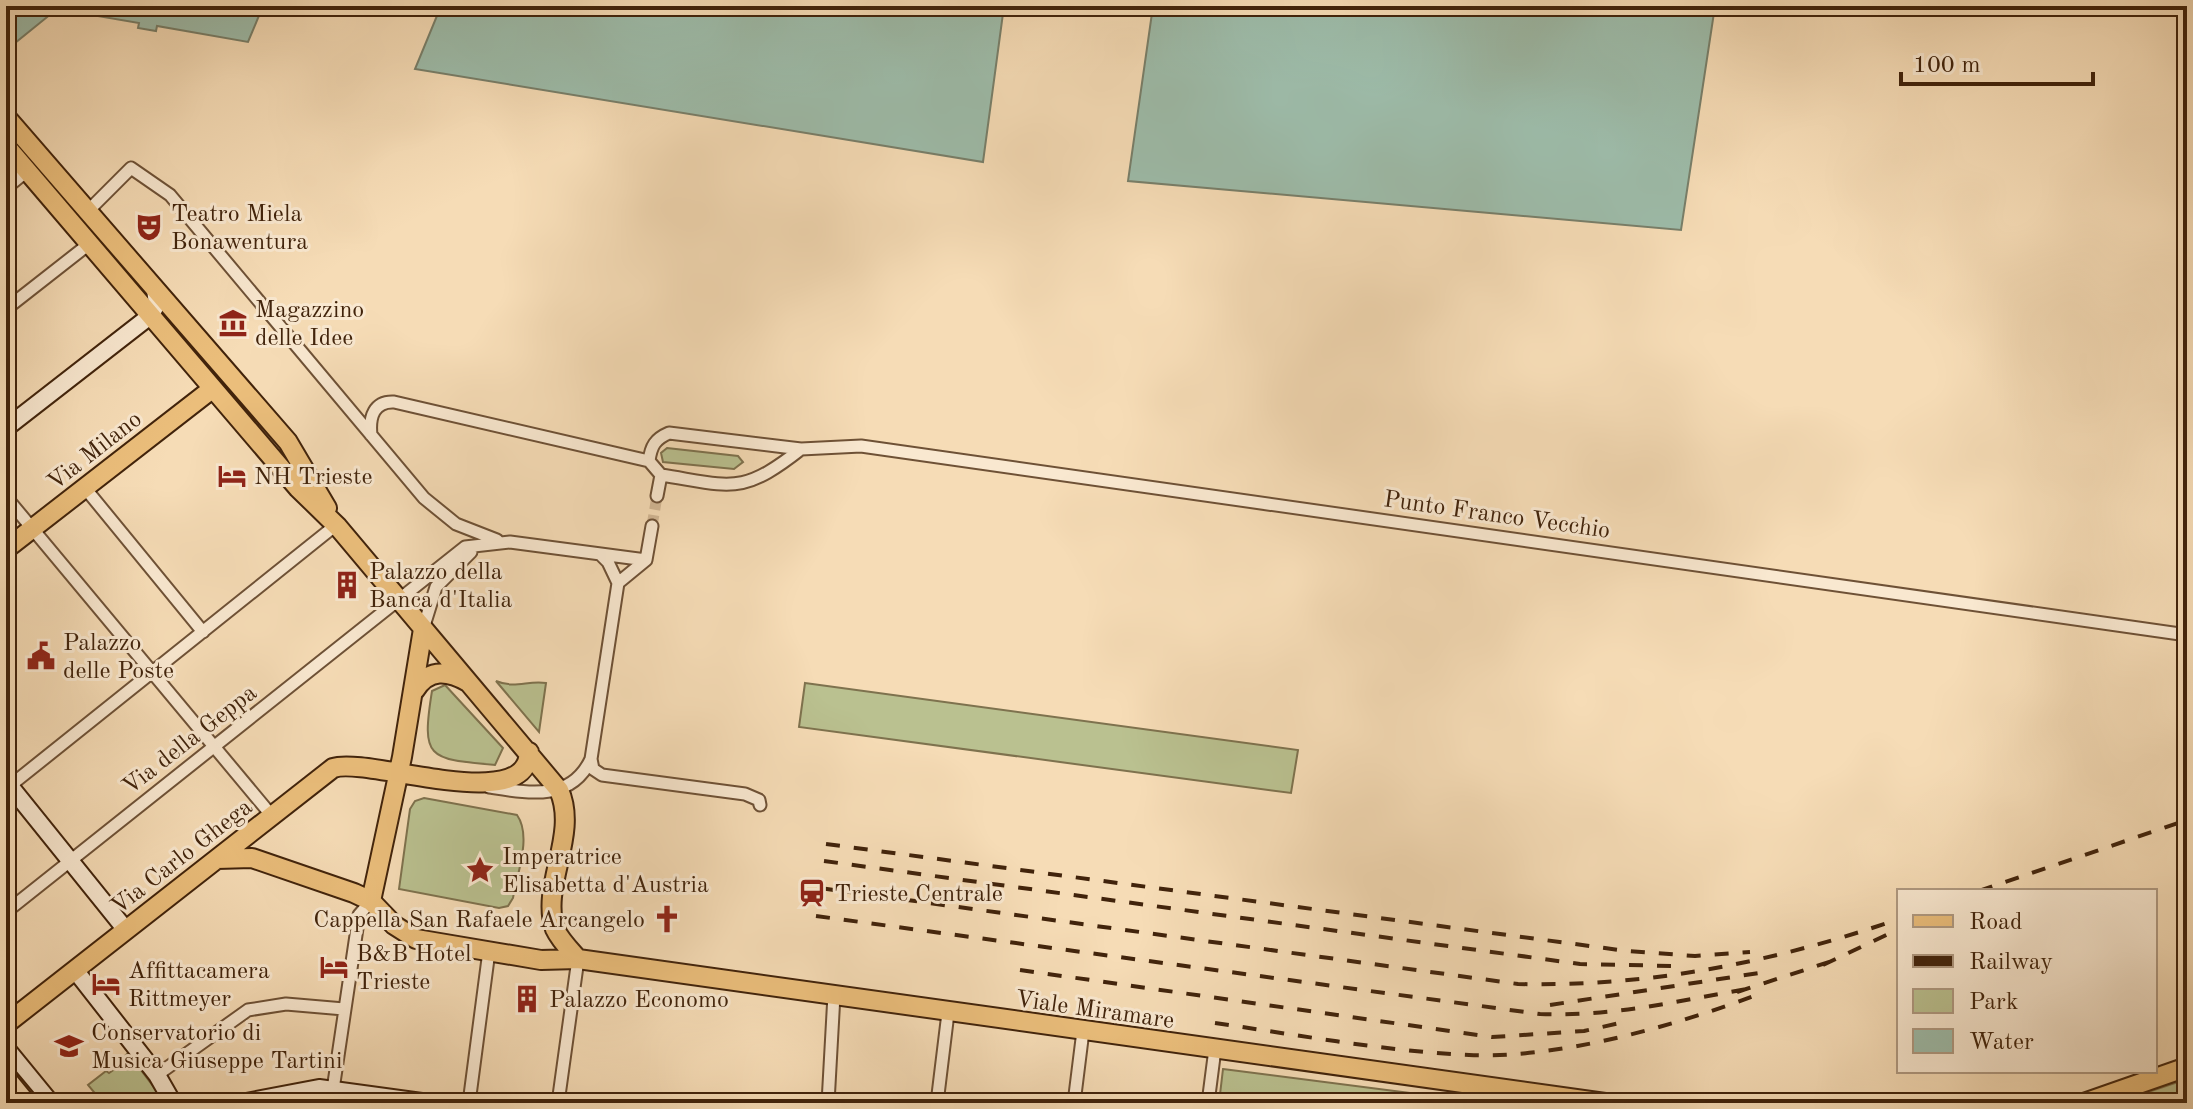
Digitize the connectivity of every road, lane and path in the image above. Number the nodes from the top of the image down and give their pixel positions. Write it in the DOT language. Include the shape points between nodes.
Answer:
graph roads {
  1 [pos="6,117"];
  2 [pos="13,140"];
  3 [pos="27,171"];
  4 [pos="6,188"];
  5 [pos="87,212"];
  6 [pos="96,238"];
  7 [pos="155,289"];
  8 [pos="6,309"];
  9 [pos="150,316"];
  10 [pos="212,389"];
  11 [pos="6,428"];
  12 [pos="371,435"];
  13 [pos="801,449"];
  14 [pos="649,461"];
  15 [pos="661,475"];
  16 [pos="85,488"];
  17 [pos="319,494"];
  18 [pos="657,496"];
  19 [pos="6,497"];
  20 [pos="337,526"];
  21 [pos="652,526"];
  22 [pos="32,528"];
  23 [pos="510,542"];
  24 [pos="6,549"];
  25 [pos="600,554"];
  26 [pos="646,560"];
  27 [pos="618,583"];
  28 [pos="399,600"];
  29 [pos="423,629"];
  30 [pos="203,632"];
  31 [pos="2187,635"];
  32 [pos="152,672"];
  33 [pos="471,684"];
  34 [pos="415,691"];
  35 [pos="215,747"];
  36 [pos="529,752"];
  37 [pos="591,759"];
  38 [pos="399,773"];
  39 [pos="476,785"];
  40 [pos="7,786"];
  41 [pos="559,790"];
  42 [pos="760,805"];
  43 [pos="272,816"];
  44 [pos="217,859"];
  45 [pos="71,861"];
  46 [pos="371,901"];
  47 [pos="6,912"];
  48 [pos="126,930"];
  49 [pos="489,951"];
  50 [pos="578,959"];
  51 [pos="75,970"];
  52 [pos="834,995"];
  53 [pos="344,1009"];
  54 [pos="948,1013"];
  55 [pos="6,1024"];
  56 [pos="1083,1031"];
  57 [pos="6,1048"];
  58 [pos="1215,1049"];
  59 [pos="2187,1067"];
  60 [pos="157,1075"];
  61 [pos="332,1096"];
  62 [pos="1526,1098"];
  63 [pos="51,1103"];
  64 [pos="173,1103"];
  65 [pos="241,1103"];
  66 [pos="429,1103"];
  67 [pos="469,1103"];
  68 [pos="558,1103"];
  69 [pos="828,1103"];
  70 [pos="937,1103"];
  71 [pos="1074,1103"];
  72 [pos="1208,1103"];
  73 [pos="1605,1103"];
  74 [pos="2084,1103"];
  1 -- 2 [label="main road"];
  2 -- 3 [label="main road"];
  2 -- 5 [label="main road"];
  3 -- 4 [label="street"];
  3 -- 6 [label="main road"];
  5 -- 6 [label="main road"];
  5 -- 12 [label="street" via="131,168 170,195"];
  6 -- 7 [label="main road"];
  6 -- 8 [label="street"];
  6 -- 9 [label="main road"];
  7 -- 9 [label="main road" via="157,304"];
  7 -- 17 [label="main road" via="288,442"];
  9 -- 10 [label="main road"];
  9 -- 11 [label="main road"];
  10 -- 16 [label="main road, Via Milano"];
  10 -- 17 [label="main road" via="222,387 231,393"];
  10 -- 20 [label="main road"];
  12 -- 14 [label="street" via="371,416 384,401"];
  12 -- 23 [label="street" via="447,519"];
  13 -- 14 [label="street, Punto Franco Vecchio" via="669,433 657,438"];
  13 -- 15 [label="street" via="769,474 735,486"];
  13 -- 31 [label="street, Punto Franco Vecchio" via="861,446"];
  14 -- 15 [label="street"];
  15 -- 18 [label="street"];
  16 -- 22 [label="main road, Via Milano"];
  16 -- 30 [label="street"];
  17 -- 20 [label="main road"];
  19 -- 22 [label="street"];
  20 -- 28 [label="main road"];
  20 -- 30 [label="street"];
  21 -- 26 [label="street"];
  22 -- 24 [label="main road, Via Milano"];
  22 -- 32 [label="street"];
  23 -- 25 [label="street"];
  23 -- 28 [label="street, Via della Geppa" via="465,547"];
  23 -- 29 [label="street" via="474,550 447,573 430,599"];
  25 -- 26 [label="street"];
  25 -- 27 [label="street"];
  26 -- 27 [label="street"];
  27 -- 37 [label="street"];
  28 -- 29 [label="main road"];
  28 -- 35 [label="street, Via della Geppa"];
  29 -- 33 [label="main road"];
  29 -- 34 [label="main road"];
  30 -- 32 [label="street"];
  32 -- 35 [label="street"];
  32 -- 40 [label="street"];
  33 -- 34 [label="main road" via="441,672 427,676"];
  33 -- 36 [label="main road"];
  34 -- 38 [label="main road"];
  35 -- 43 [label="street"];
  35 -- 45 [label="street, Via della Geppa"];
  36 -- 39 [label="main road" via="526,766 517,773"];
  36 -- 41 [label="main road"];
  37 -- 41 [label="street" via="579,778"];
  37 -- 42 [label="street" via="593,769 602,775 745,794"];
  38 -- 39 [label="main road, Via Carlo Ghega"];
  38 -- 43 [label="main road, Via Carlo Ghega" via="340,766"];
  38 -- 46 [label="main road"];
  39 -- 41 [label="street" via="534,794"];
  40 -- 45 [label="main road"];
  41 -- 50 [label="main road" via="566,819 553,917 556,930"];
  43 -- 44 [label="main road, Via Carlo Ghega"];
  44 -- 46 [label="main road" via="252,858"];
  44 -- 48 [label="main road, Via Carlo Ghega"];
  45 -- 47 [label="street, Via della Geppa"];
  45 -- 48 [label="main road"];
  46 -- 49 [label="main road, Viale Miramare" via="416,939"];
  46 -- 53 [label="street" via="359,915"];
  48 -- 51 [label="main road, Via Carlo Ghega"];
  49 -- 50 [label="main road, Viale Miramare" via="541,960"];
  49 -- 67 [label="street"];
  50 -- 52 [label="main road, Viale Miramare"];
  50 -- 68 [label="street"];
  51 -- 55 [label="main road, Via Carlo Ghega"];
  51 -- 60 [label="main road"];
  52 -- 54 [label="main road, Viale Miramare"];
  52 -- 69 [label="street"];
  53 -- 60 [label="street" via="286,1004 248,1010"];
  53 -- 61 [label="street"];
  54 -- 56 [label="main road, Viale Miramare"];
  54 -- 70 [label="street"];
  56 -- 58 [label="main road, Viale Miramare"];
  56 -- 71 [label="street"];
  57 -- 63 [label="main road"];
  58 -- 62 [label="main road, Viale Miramare"];
  58 -- 72 [label="street"];
  59 -- 74 [label="main road"];
  60 -- 64 [label="main road"];
  61 -- 65 [label="main road" via="319,1088"];
  61 -- 66 [label="main road"];
  62 -- 73 [label="main road, Viale Miramare"];
}
